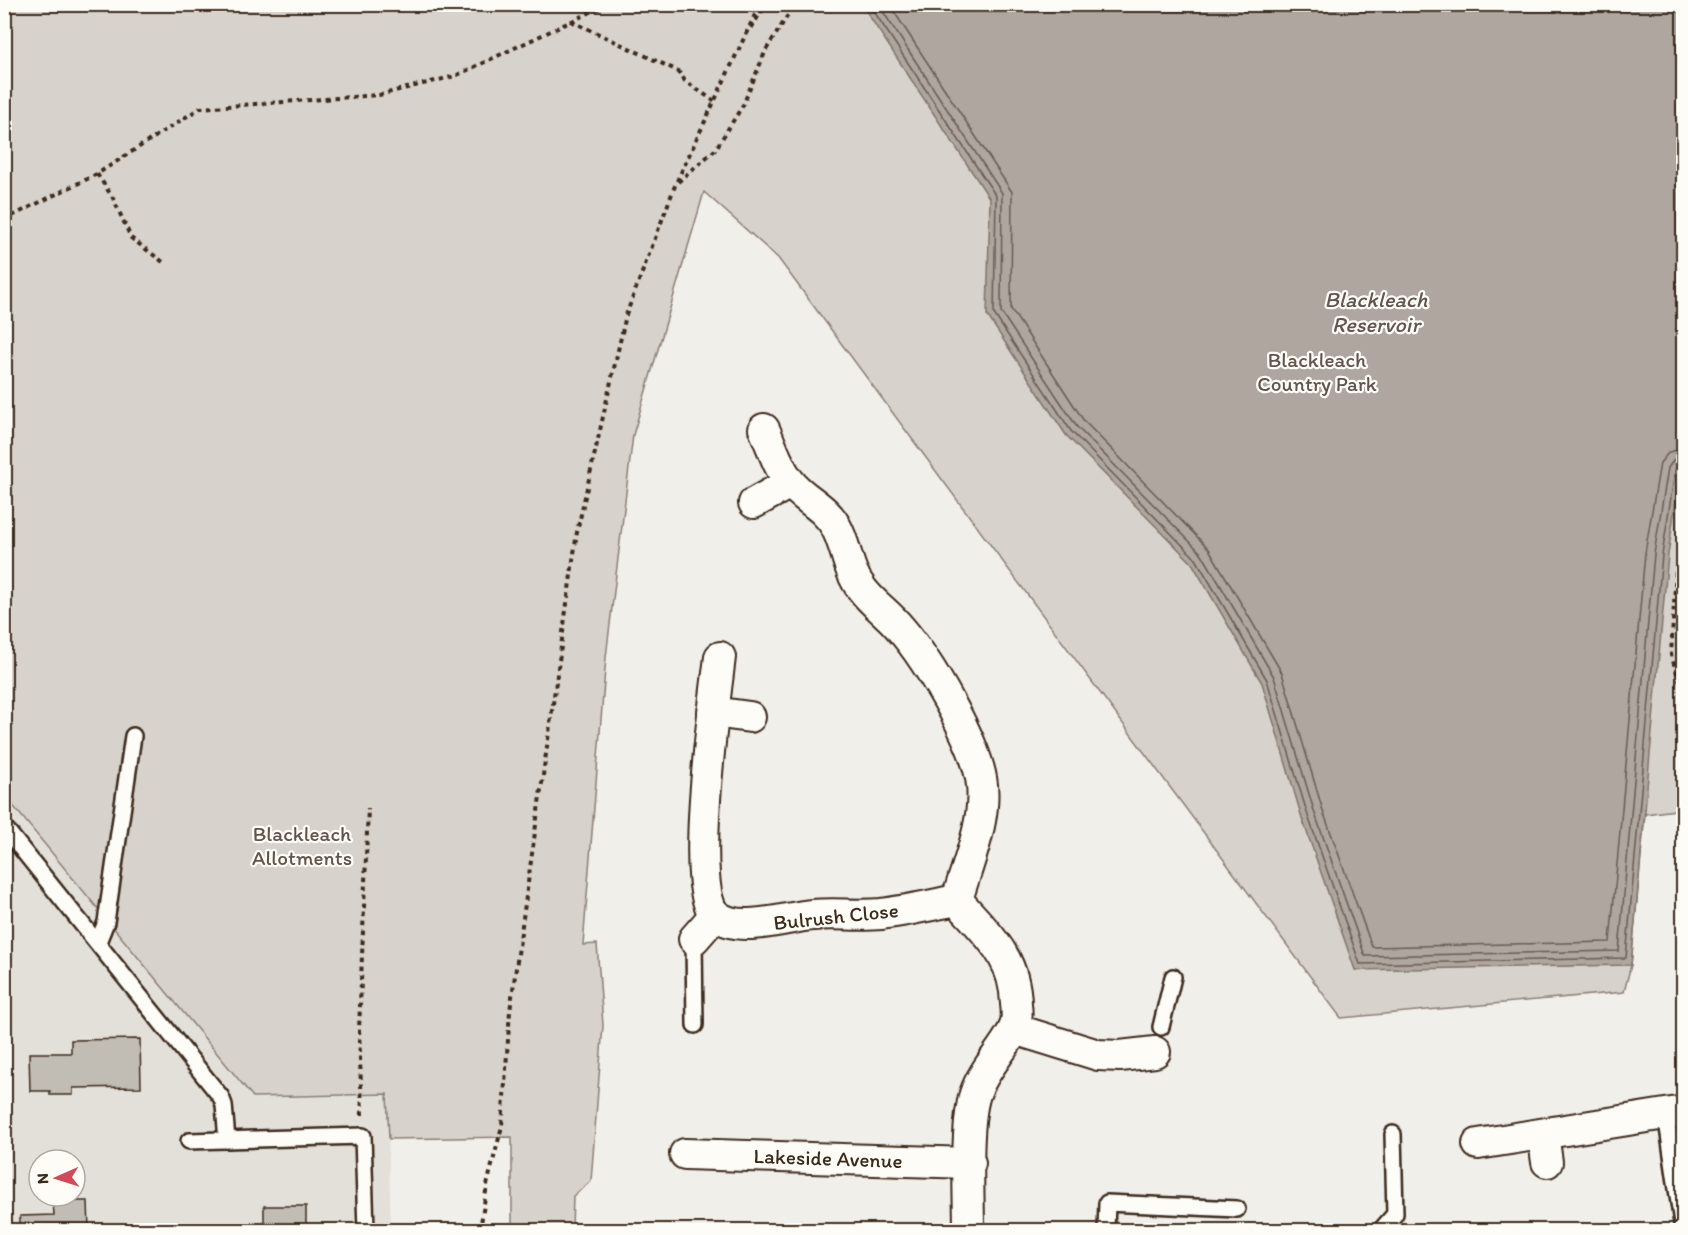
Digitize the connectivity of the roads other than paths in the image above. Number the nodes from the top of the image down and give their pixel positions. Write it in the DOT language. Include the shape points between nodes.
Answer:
graph roads {
  1 [pos="764,429"];
  2 [pos="790,483"];
  3 [pos="754,503"];
  4 [pos="720,657"];
  5 [pos="713,712"];
  6 [pos="750,717"];
  7 [pos="133,736"];
  8 [pos="4,827"];
  9 [pos="957,900"];
  10 [pos="715,915"];
  11 [pos="694,939"];
  12 [pos="98,942"];
  13 [pos="1173,977"];
  14 [pos="695,1025"];
  15 [pos="1014,1029"];
  16 [pos="1161,1049"];
  17 [pos="1675,1113"];
  18 [pos="1393,1134"];
  19 [pos="227,1140"];
  20 [pos="189,1141"];
  21 [pos="1479,1144"];
  22 [pos="685,1156"];
  23 [pos="970,1162"];
  24 [pos="1237,1209"];
  25 [pos="366,1230"];
  26 [pos="969,1230"];
  27 [pos="1106,1230"];
  28 [pos="1381,1230"];
  29 [pos="1683,1230"];
  1 -- 2 [label="street"];
  2 -- 3 [label="street"];
  2 -- 9 [label="street" via="836,526 850,572 863,591 901,628 918,653 977,759 983,787 980,819"];
  4 -- 5 [label="street"];
  5 -- 6 [label="street"];
  5 -- 10 [label="street" via="703,869 705,894"];
  7 -- 12 [label="lane" via="106,922"];
  8 -- 12 [label="lane"];
  9 -- 10 [label="street, Bulrush Close" via="881,914 811,915 755,925 721,920"];
  9 -- 15 [label="street" via="1009,962 1016,988"];
  10 -- 11 [label="street"];
  11 -- 14 [label="lane"];
  12 -- 19 [label="lane" via="221,1097"];
  13 -- 16 [label="lane"];
  15 -- 16 [label="street" via="1098,1055 1120,1056"];
  15 -- 23 [label="street" via="975,1094"];
  17 -- 21 [label="street" via="1545,1148"];
  17 -- 29 [label="lane"];
  18 -- 28 [label="lane" via="1395,1215"];
  19 -- 20 [label="lane"];
  19 -- 25 [label="lane" via="363,1136"];
  22 -- 23 [label="street, Lakeside Avenue"];
  23 -- 26 [label="street"];
  24 -- 27 [label="lane" via="1107,1203"];
}
